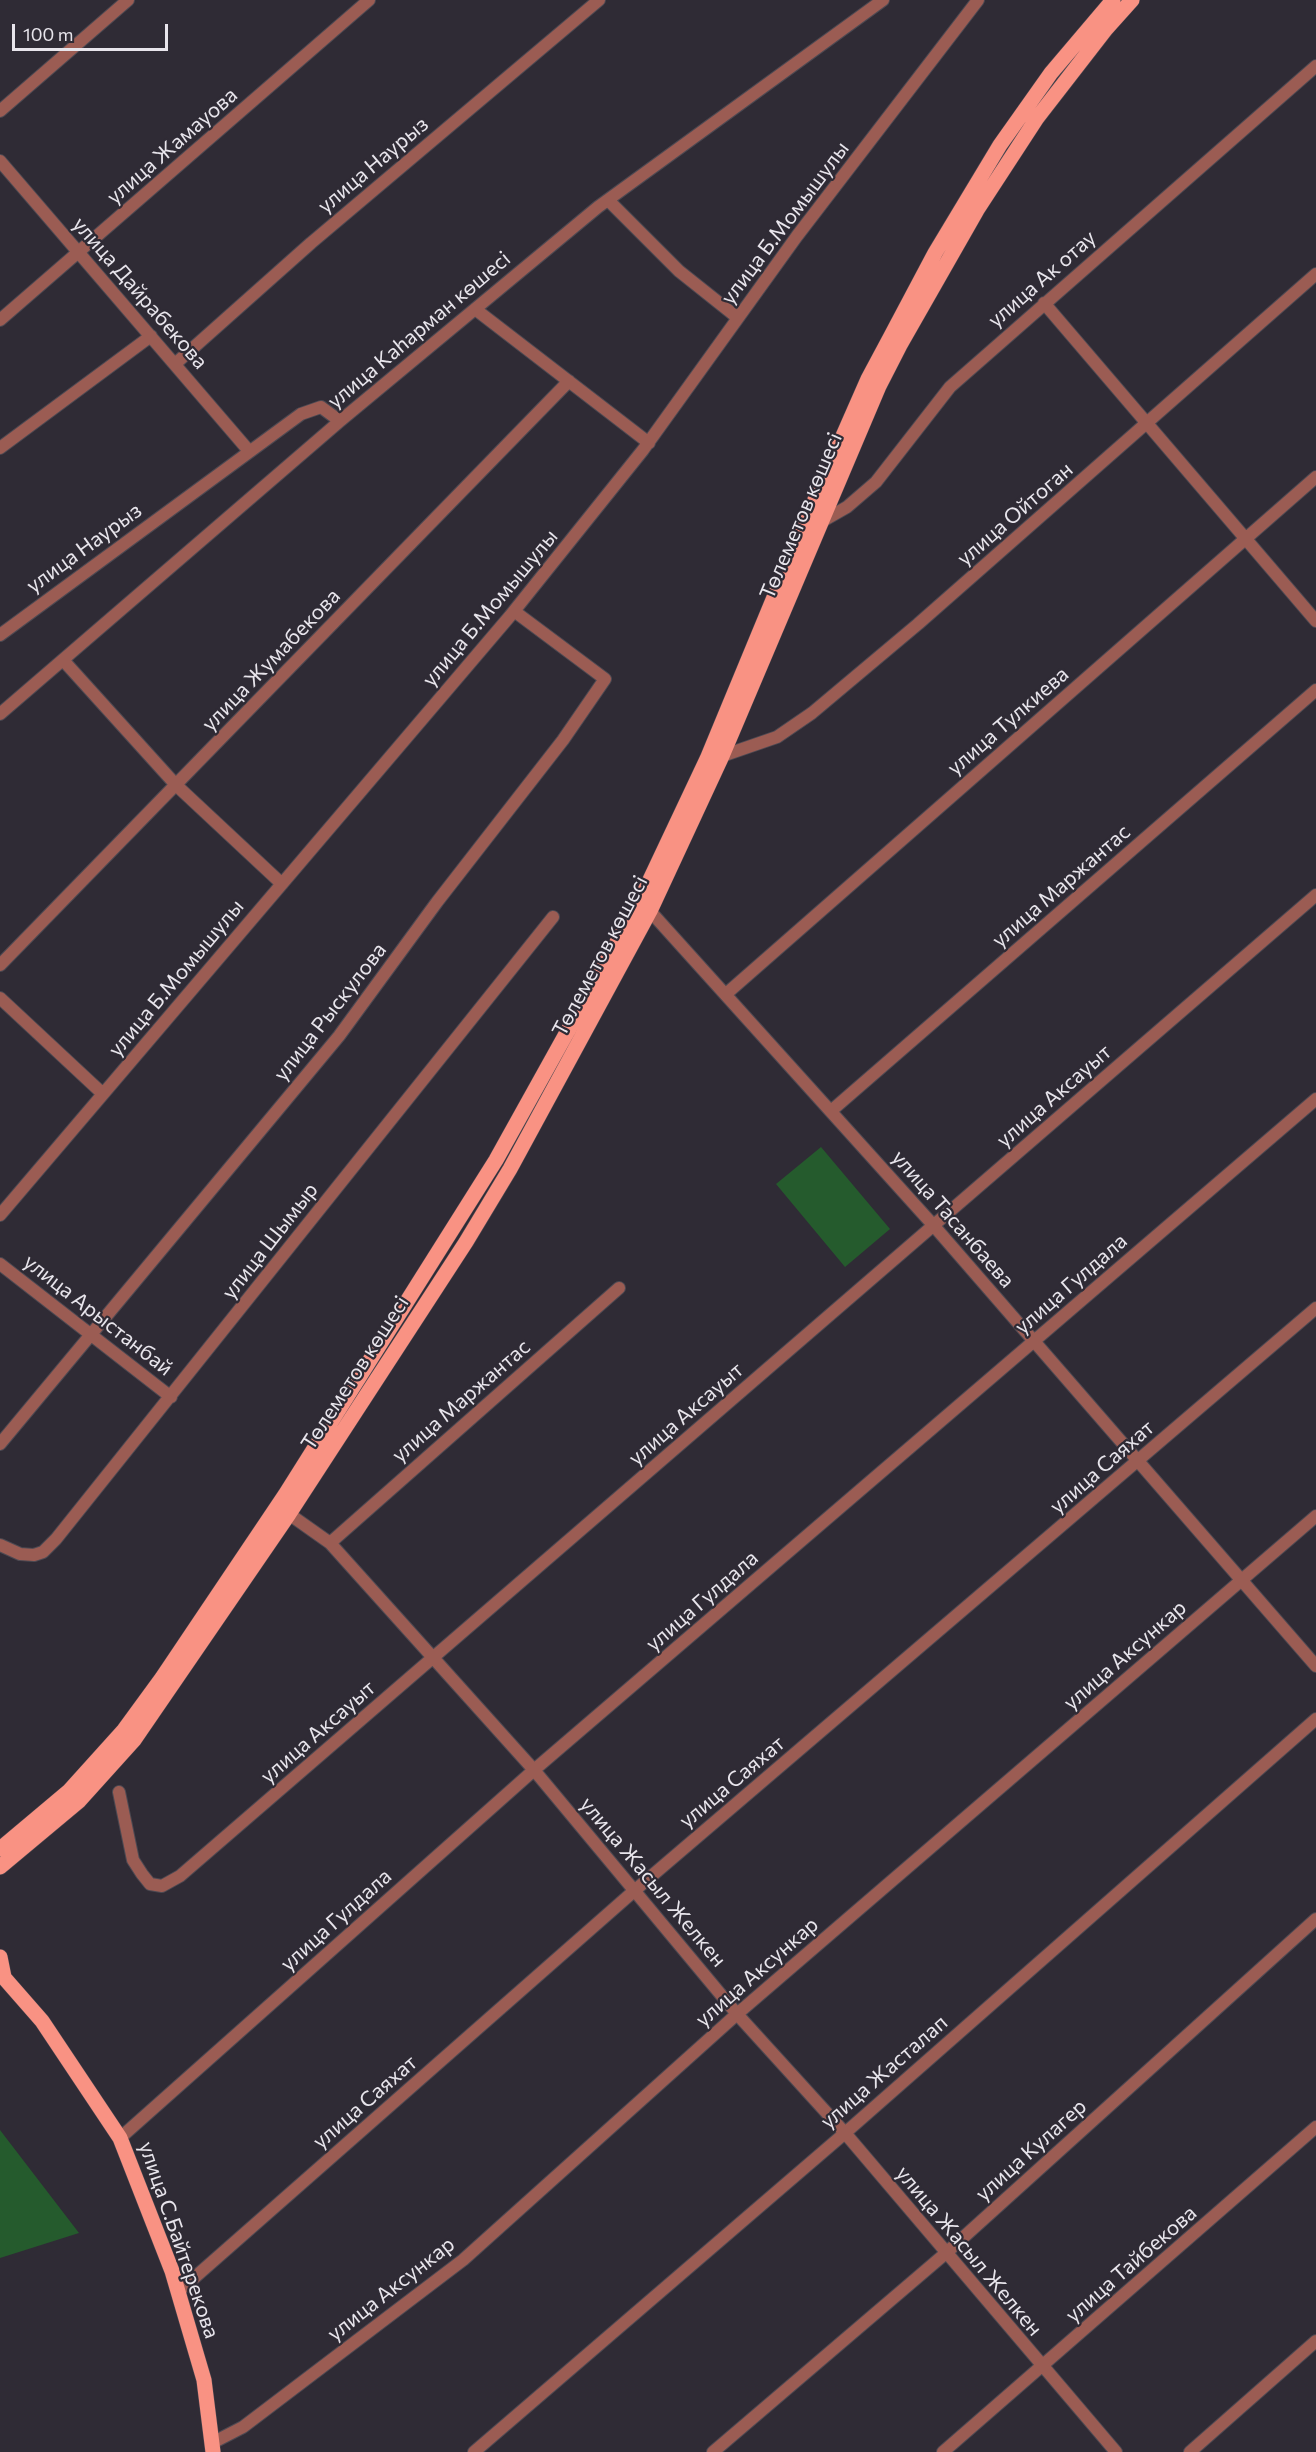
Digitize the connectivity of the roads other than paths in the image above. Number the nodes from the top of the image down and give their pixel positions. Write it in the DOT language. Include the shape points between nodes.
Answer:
graph roads {
  1 [pos="128,0"];
  2 [pos="369,0"];
  3 [pos="598,0"];
  4 [pos="883,0"];
  5 [pos="978,0"];
  6 [pos="1113,0"];
  7 [pos="1132,0"];
  8 [pos="1316,66"];
  9 [pos="0,111"];
  10 [pos="0,161"];
  11 [pos="608,200"];
  12 [pos="78,252"];
  13 [pos="1316,274"];
  14 [pos="1044,303"];
  15 [pos="475,309"];
  16 [pos="738,318"];
  17 [pos="0,320"];
  18 [pos="151,336"];
  19 [pos="175,364"];
  20 [pos="569,381"];
  21 [pos="340,421"];
  22 [pos="1146,424"];
  23 [pos="649,443"];
  24 [pos="0,448"];
  25 [pos="249,451"];
  26 [pos="1316,477"];
  27 [pos="814,522"];
  28 [pos="1246,538"];
  29 [pos="514,611"];
  30 [pos="1316,621"];
  31 [pos="0,635"];
  32 [pos="63,660"];
  33 [pos="1316,690"];
  34 [pos="0,714"];
  35 [pos="722,756"];
  36 [pos="176,785"];
  37 [pos="282,884"];
  38 [pos="1316,895"];
  39 [pos="650,911"];
  40 [pos="554,917"];
  41 [pos="0,965"];
  42 [pos="726,994"];
  43 [pos="0,998"];
  44 [pos="103,1094"];
  45 [pos="1316,1099"];
  46 [pos="831,1111"];
  47 [pos="0,1215"];
  48 [pos="934,1226"];
  49 [pos="0,1264"];
  50 [pos="619,1288"];
  51 [pos="1316,1308"];
  52 [pos="93,1335"];
  53 [pos="1034,1342"];
  54 [pos="171,1397"];
  55 [pos="0,1444"];
  56 [pos="1138,1462"];
  57 [pos="289,1514"];
  58 [pos="1316,1516"];
  59 [pos="330,1543"];
  60 [pos="0,1545"];
  61 [pos="1242,1581"];
  62 [pos="433,1659"];
  63 [pos="1316,1666"];
  64 [pos="1316,1719"];
  65 [pos="534,1770"];
  66 [pos="119,1792"];
  67 [pos="1,1863"];
  68 [pos="634,1891"];
  69 [pos="1316,1919"];
  70 [pos="0,1957"];
  71 [pos="1,1975"];
  72 [pos="737,2014"];
  73 [pos="1316,2127"];
  74 [pos="845,2133"];
  75 [pos="120,2138"];
  76 [pos="946,2253"];
  77 [pos="178,2292"];
  78 [pos="1316,2341"];
  79 [pos="1042,2368"];
  80 [pos="213,2447"];
  81 [pos="474,2452"];
  82 [pos="712,2452"];
  83 [pos="943,2452"];
  84 [pos="1116,2452"];
  85 [pos="1190,2452"];
  1 -- 9 [label="street"];
  2 -- 12 [label="street, улица Жамауова"];
  3 -- 19 [label="street, улица Наурыз" via="311,243"];
  4 -- 11 [label="street, улица Каһарман көшесі"];
  5 -- 16 [label="street, улица Б.Момышулы"];
  6 -- 27 [label="main road, Төлеметов көшесі" via="1025,108 965,202 868,379"];
  7 -- 27 [label="main road, Төлеметов көшесі" via="1044,109 965,229 879,386"];
  8 -- 14 [label="street, улица Ак отау"];
  10 -- 12 [label="street, улица Дайрабекова"];
  11 -- 15 [label="street, улица Каһарман көшесі"];
  11 -- 16 [label="street" via="679,271"];
  12 -- 17 [label="street, улица Жамауова"];
  12 -- 18 [label="street, улица Дайрабекова"];
  13 -- 22 [label="street, улица Ойтоган"];
  14 -- 22 [label="street"];
  14 -- 27 [label="street, улица Ак отау" via="950,387 876,482 847,507"];
  15 -- 20 [label="street"];
  15 -- 21 [label="street, улица Каһарман көшесі"];
  16 -- 23 [label="street, улица Б.Момышулы"];
  18 -- 19 [label="street, улица Дайрабекова"];
  18 -- 24 [label="street"];
  19 -- 25 [label="street, улица Дайрабекова"];
  20 -- 23 [label="street"];
  20 -- 36 [label="street, улица Жумабекова"];
  21 -- 25 [label="street, улица Наурыз" via="321,407 301,414"];
  21 -- 32 [label="street, улица Каһарман көшесі"];
  22 -- 28 [label="street"];
  22 -- 35 [label="street, улица Ойтоган" via="812,713 777,736"];
  23 -- 29 [label="street, улица Б.Момышулы"];
  25 -- 31 [label="street, улица Наурыз"];
  26 -- 28 [label="street, улица Тулкиева"];
  27 -- 35 [label="main road, Төлеметов көшесі"];
  27 -- 67 [label="main road, Төлеметов көшесі" via="640,901 496,1161 285,1495 162,1678 124,1730"];
  28 -- 30 [label="street"];
  28 -- 42 [label="street, улица Тулкиева"];
  29 -- 37 [label="street, улица Б.Момышулы"];
  29 -- 52 [label="street, улица Рыскулова" via="605,678 563,741 339,1036"];
  32 -- 34 [label="street, улица Каһарман көшесі"];
  32 -- 36 [label="street"];
  33 -- 46 [label="street, улица Маржантас"];
  35 -- 39 [label="main road, Төлеметов көшесі"];
  36 -- 37 [label="street"];
  36 -- 41 [label="street, улица Жумабекова"];
  37 -- 44 [label="street, улица Б.Момышулы"];
  38 -- 48 [label="street, улица Аксауыт"];
  39 -- 42 [label="street, улица Тасанбаева"];
  39 -- 57 [label="main road, Төлеметов көшесі" via="510,1169"];
  40 -- 54 [label="street, улица Шымыр"];
  42 -- 46 [label="street, улица Тасанбаева"];
  43 -- 44 [label="street"];
  44 -- 47 [label="street, улица Б.Момышулы"];
  45 -- 53 [label="street, улица Гулдала"];
  46 -- 48 [label="street, улица Тасанбаева"];
  48 -- 53 [label="street, улица Тасанбаева"];
  48 -- 62 [label="street, улица Аксауыт"];
  49 -- 52 [label="street, улица Арыстанбай"];
  50 -- 59 [label="street, улица Маржантас"];
  51 -- 56 [label="street, улица Саяхат"];
  52 -- 54 [label="street, улица Арыстанбай"];
  52 -- 55 [label="street, улица Рыскулова"];
  53 -- 56 [label="street, улица Тасанбаева"];
  53 -- 65 [label="street, улица Гулдала"];
  54 -- 60 [label="street, улица Шымыр" via="43,1552 20,1554"];
  56 -- 61 [label="street, улица Тасанбаева"];
  56 -- 68 [label="street, улица Саяхат"];
  57 -- 59 [label="street, улица Жасыл Желкен"];
  57 -- 67 [label="main road, Төлеметов көшесі" via="134,1740 79,1801"];
  58 -- 61 [label="street, улица Аксункар"];
  59 -- 62 [label="street, улица Жасыл Желкен"];
  61 -- 63 [label="street, улица Тасанбаева"];
  61 -- 72 [label="street, улица Аксункар"];
  62 -- 65 [label="street, улица Жасыл Желкен"];
  62 -- 66 [label="street, улица Аксауыт" via="180,1876 162,1886 150,1884 133,1860"];
  64 -- 74 [label="street, улица Жасталап"];
  65 -- 68 [label="street, улица Жасыл Желкен"];
  65 -- 75 [label="street, улица Гулдала"];
  68 -- 72 [label="street, улица Жасыл Желкен"];
  68 -- 77 [label="street, улица Саяхат"];
  69 -- 76 [label="street, улица Кулагер"];
  70 -- 71 [label="main road"];
  71 -- 75 [label="main road, улица С.Байтерекова" via="42,2021"];
  72 -- 74 [label="street, улица Жасыл Желкен"];
  72 -- 80 [label="street, улица Аксункар" via="463,2260"];
  73 -- 79 [label="street, улица Тайбекова"];
  74 -- 76 [label="street, улица Жасыл Желкен"];
  74 -- 81 [label="street, улица Жасталап"];
  75 -- 77 [label="main road, улица С.Байтерекова"];
  76 -- 79 [label="street, улица Жасыл Желкен"];
  76 -- 82 [label="street, улица Кулагер"];
  77 -- 80 [label="main road, улица С.Байтерекова" via="204,2380"];
  78 -- 85 [label="street"];
  79 -- 83 [label="street, улица Тайбекова"];
  79 -- 84 [label="street, улица Жасыл Желкен"];
}
